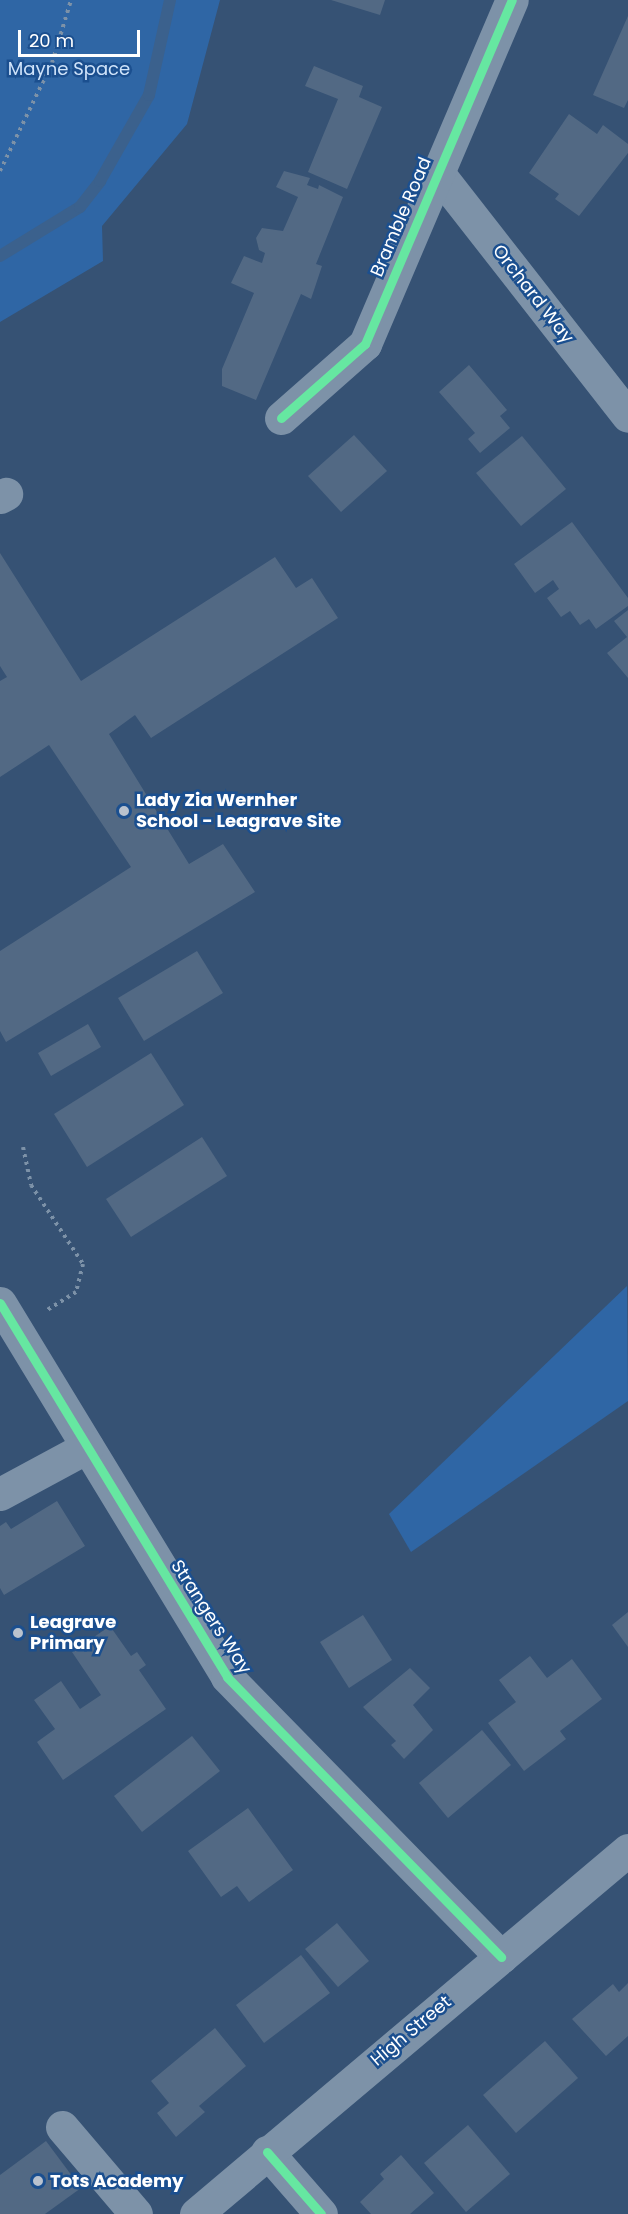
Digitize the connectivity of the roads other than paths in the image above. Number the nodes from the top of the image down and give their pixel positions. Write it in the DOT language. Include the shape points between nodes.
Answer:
graph roads {
  1 [pos="512,0"];
  2 [pos="438,173"];
  3 [pos="628,416"];
  4 [pos="281,418"];
  5 [pos="5,1324"];
  6 [pos="87,1447"];
  7 [pos="0,1494"];
  8 [pos="628,1850"];
  9 [pos="501,1957"];
  10 [pos="62,2127"];
  11 [pos="267,2152"];
  12 [pos="136,2214"];
  13 [pos="196,2214"];
  14 [pos="321,2214"];
  1 -- 2 [label="street, Bramble Road"];
  2 -- 3 [label="street, Orchard Way"];
  2 -- 4 [label="street, Bramble Road" via="365,344"];
  5 -- 6 [label="street, Strangers Way"];
  6 -- 7 [label="street"];
  6 -- 9 [label="street, Strangers Way" via="227,1677"];
  8 -- 9 [label="street, High Street"];
  9 -- 11 [label="street, High Street"];
  10 -- 12 [label="street"];
  11 -- 13 [label="street, High Street"];
  11 -- 14 [label="street"];
}
